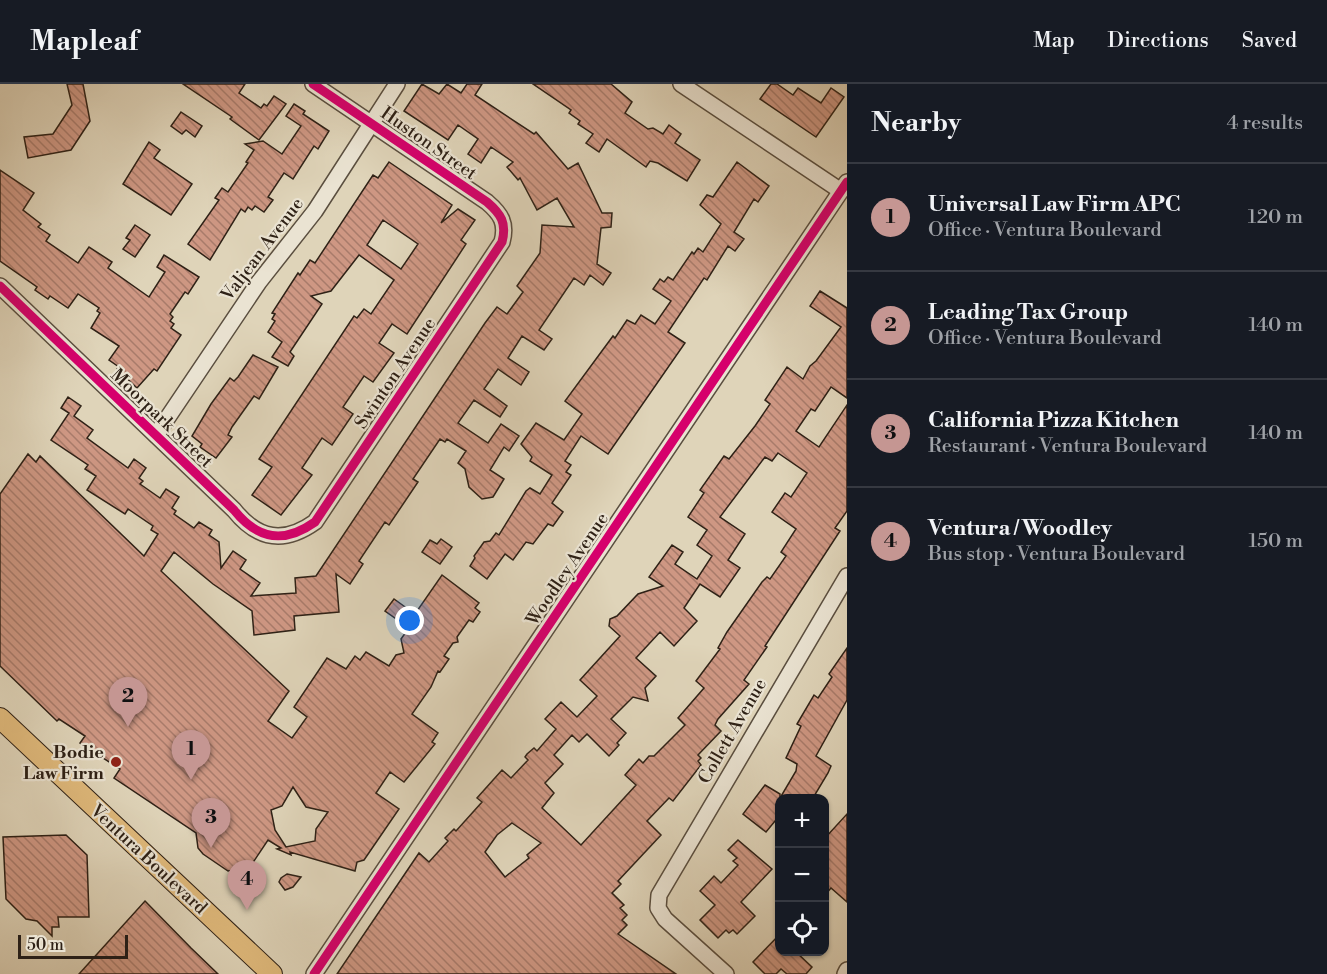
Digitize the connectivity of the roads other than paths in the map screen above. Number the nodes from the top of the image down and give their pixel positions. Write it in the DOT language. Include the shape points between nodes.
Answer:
graph roads {
  1 [pos="313,84"];
  2 [pos="397,84"];
  3 [pos="681,84"];
  4 [pos="371,123"];
  5 [pos="844,186"];
  6 [pos="502,242"];
  7 [pos="0,286"];
  8 [pos="156,435"];
  9 [pos="315,522"];
  10 [pos="847,576"];
  11 [pos="0,718"];
  12 [pos="272,974"];
  13 [pos="314,974"];
  14 [pos="726,974"];
  1 -- 4 [label="street, Huston Street"];
  2 -- 4 [label="street, Valjean Avenue"];
  3 -- 5 [label="street"];
  4 -- 6 [label="street, Huston Street" via="498,211 504,219"];
  4 -- 8 [label="street, Valjean Avenue" via="315,211 259,282"];
  5 -- 13 [label="street, Woodley Avenue"];
  6 -- 9 [label="street, Swinton Avenue"];
  7 -- 8 [label="street, Moorpark Street"];
  8 -- 9 [label="street, Moorpark Street" via="260,533 282,536"];
  10 -- 14 [label="street, Collett Avenue" via="659,895 658,908 665,920"];
  11 -- 12 [label="main road, Ventura Boulevard"];
}
